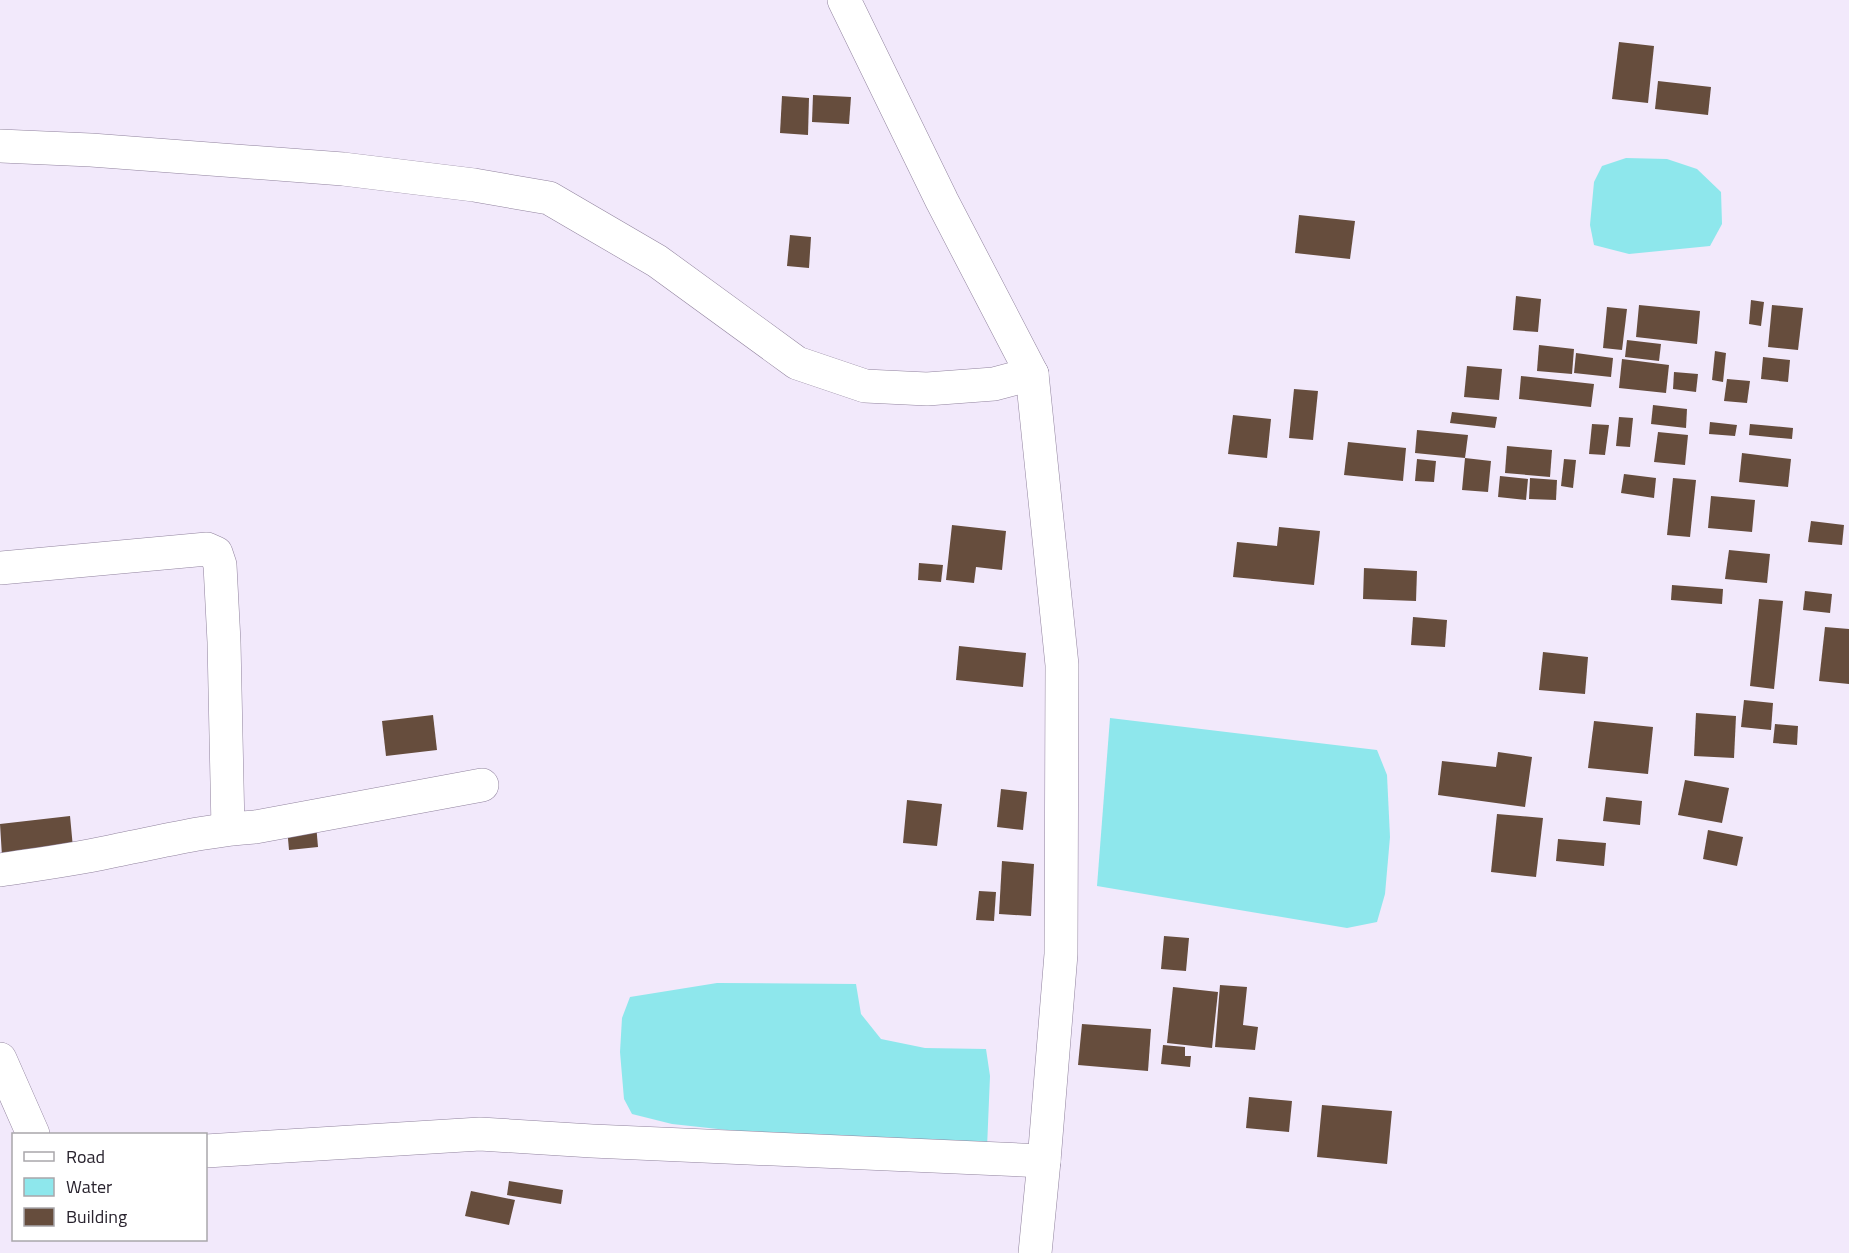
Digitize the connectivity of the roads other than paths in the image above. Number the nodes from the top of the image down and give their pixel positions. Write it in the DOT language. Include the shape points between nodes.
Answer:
graph roads {
  1 [pos="844,0"];
  2 [pos="0,146"];
  3 [pos="1032,374"];
  4 [pos="0,568"];
  5 [pos="482,785"];
  6 [pos="228,829"];
  7 [pos="0,870"];
  8 [pos="0,1059"];
  9 [pos="33,1133"];
  10 [pos="207,1151"];
  11 [pos="1044,1161"];
  12 [pos="1035,1253"];
  1 -- 3 [label="street"];
  2 -- 3 [label="street" via="343,169 549,198 657,261 797,363 865,386 927,389 994,384"];
  3 -- 11 [label="street" via="1062,665 1061,954"];
  4 -- 6 [label="street" via="207,549 216,553 224,642"];
  5 -- 6 [label="street"];
  6 -- 7 [label="street"];
  8 -- 9 [label="street"];
  10 -- 11 [label="street" via="480,1134"];
  11 -- 12 [label="street"];
}
